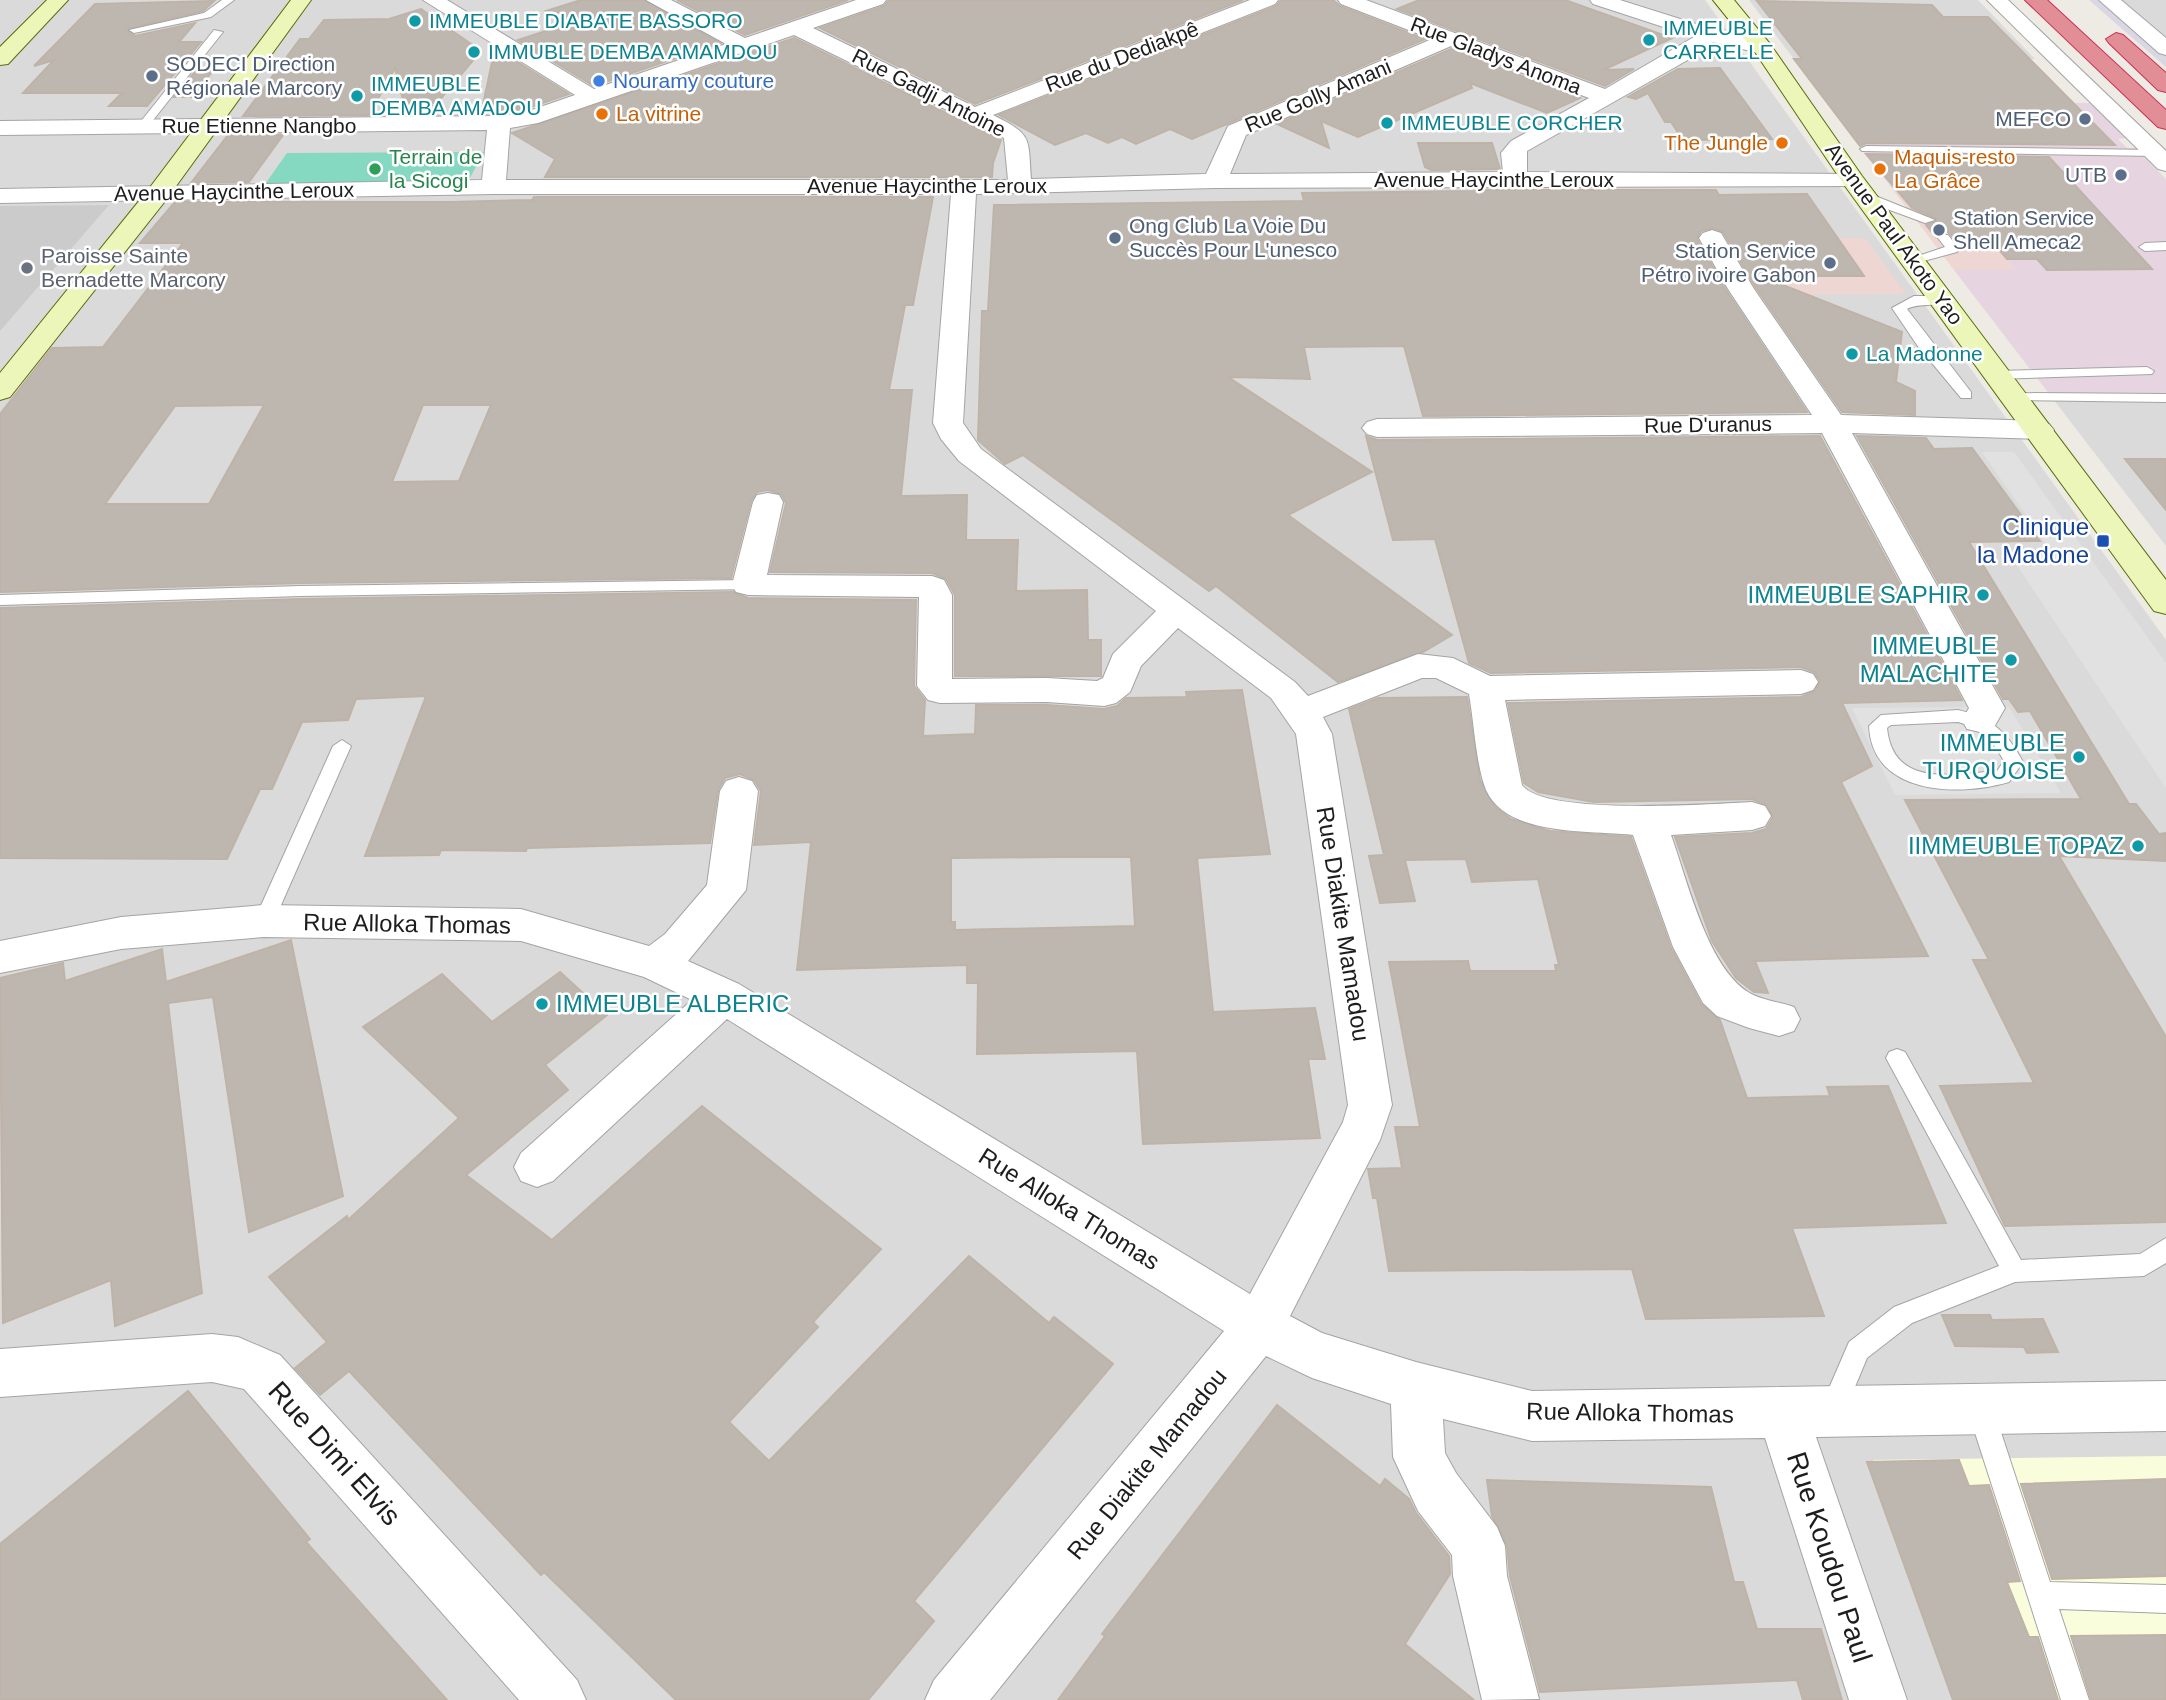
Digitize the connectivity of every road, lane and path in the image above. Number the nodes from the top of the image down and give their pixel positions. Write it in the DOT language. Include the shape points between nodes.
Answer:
graph roads {
  1 [pos="58,0"];
  2 [pos="229,0"];
  3 [pos="301,0"];
  4 [pos="433,0"];
  5 [pos="656,0"];
  6 [pos="876,0"];
  7 [pos="1268,0"];
  8 [pos="1348,0"];
  9 [pos="1600,0"];
  10 [pos="1723,0"];
  11 [pos="1997,0"];
  12 [pos="2035,0"];
  13 [pos="2109,0"];
  14 [pos="2101,25"];
  15 [pos="797,27"];
  16 [pos="134,30"];
  17 [pos="218,33"];
  18 [pos="1709,35"];
  19 [pos="1449,39"];
  20 [pos="744,44"];
  21 [pos="1763,48"];
  22 [pos="2166,49"];
  23 [pos="0,59"];
  24 [pos="2166,85"];
  25 [pos="591,96"];
  26 [pos="1606,97"];
  27 [pos="976,114"];
  28 [pos="2166,122"];
  29 [pos="499,123"];
  30 [pos="142,127"];
  31 [pos="209,127"];
  32 [pos="0,128"];
  33 [pos="1866,149"];
  34 [pos="2161,158"];
  35 [pos="1516,178"];
  36 [pos="1215,181"];
  37 [pos="493,187"];
  38 [pos="964,187"];
  39 [pos="1020,187"];
  40 [pos="1859,188"];
  41 [pos="157,195"];
  42 [pos="0,196"];
  43 [pos="1929,220"];
  44 [pos="1944,238"];
  45 [pos="1712,239"];
  46 [pos="2166,246"];
  47 [pos="2145,247"];
  48 [pos="1914,262"];
  49 [pos="1941,300"];
  50 [pos="2147,371"];
  51 [pos="1997,375"];
  52 [pos="0,391"];
  53 [pos="1966,395"];
  54 [pos="2014,397"];
  55 [pos="2166,398"];
  56 [pos="1832,424"];
  57 [pos="1377,428"];
  58 [pos="2039,430"];
  59 [pos="768,502"];
  60 [pos="748,584"];
  61 [pos="0,600"];
  62 [pos="2166,603"];
  63 [pos="1176,611"];
  64 [pos="1801,682"];
  65 [pos="1485,688"];
  66 [pos="1303,712"];
  67 [pos="1980,720"];
  68 [pos="342,746"];
  69 [pos="739,791"];
  70 [pos="1752,816"];
  71 [pos="1648,822"];
  72 [pos="264,921"];
  73 [pos="0,957"];
  74 [pos="655,964"];
  75 [pos="724,996"];
  76 [pos="1779,1019"];
  77 [pos="1897,1058"];
  78 [pos="537,1167"];
  79 [pos="2166,1249"];
  80 [pos="2015,1271"];
  81 [pos="1258,1326"];
  82 [pos="0,1373"];
  83 [pos="1416,1388"];
  84 [pos="2166,1406"];
  85 [pos="1980,1410"];
  86 [pos="1807,1413"];
  87 [pos="2040,1595"];
  88 [pos="2166,1599"];
  89 [pos="1510,1699"];
  90 [pos="557,1700"];
  91 [pos="954,1700"];
  92 [pos="1878,1700"];
  93 [pos="2075,1700"];
  1 -- 23 [label="street"];
  2 -- 16 [label="lane" via="207,15"];
  3 -- 31 [label="street"];
  4 -- 25 [label="street"];
  5 -- 20 [label="street"];
  6 -- 15 [label="street, Rue Etienne Nangbo"];
  7 -- 27 [label="street, Rue du Dediakpê"];
  8 -- 19 [label="street, Rue Gladys Anoma"];
  9 -- 18 [label="street"];
  10 -- 21 [label="street, Avenue Paul Akoto Yao"];
  11 -- 34 [label="street"];
  12 -- 28 [label="highway"];
  13 -- 22 [label="street"];
  14 -- 24 [label="highway"];
  15 -- 20 [label="street, Rue Etienne Nangbo"];
  15 -- 27 [label="street, Rue Gadji Antoine"];
  17 -- 30 [label="lane"];
  18 -- 21 [label="street"];
  18 -- 26 [label="street" via="1693,49"];
  19 -- 26 [label="street, Rue Gladys Anoma"];
  19 -- 36 [label="street, Rue Golly Amani" via="1236,131"];
  20 -- 25 [label="street, Rue Etienne Nangbo"];
  21 -- 40 [label="street, Avenue Paul Akoto Yao"];
  25 -- 29 [label="street, Rue Etienne Nangbo" via="530,118"];
  26 -- 35 [label="street" via="1519,146 1513,153"];
  27 -- 39 [label="street, Rue Gadji Antoine" via="1013,134"];
  29 -- 31 [label="street, Rue Etienne Nangbo"];
  29 -- 37 [label="street"];
  30 -- 31 [label="street, Rue Etienne Nangbo"];
  30 -- 32 [label="street, Rue Etienne Nangbo"];
  31 -- 41 [label="street"];
  33 -- 34 [label="lane"];
  35 -- 36 [label="street, Avenue Haycinthe Leroux"];
  35 -- 40 [label="street, Avenue Haycinthe Leroux"];
  36 -- 39 [label="street, Avenue Haycinthe Leroux"];
  37 -- 38 [label="street, Avenue Haycinthe Leroux"];
  37 -- 41 [label="street, Avenue Haycinthe Leroux"];
  38 -- 39 [label="street, Avenue Haycinthe Leroux"];
  38 -- 63 [label="street, Rue Diakite Mamadou" via="948,423 956,439 970,455"];
  40 -- 43 [label="lane"];
  40 -- 48 [label="street, Avenue Paul Akoto Yao"];
  41 -- 42 [label="street, Avenue Haycinthe Leroux"];
  41 -- 52 [label="street"];
  44 -- 48 [label="lane" via="1953,249"];
  45 -- 56 [label="street"];
  46 -- 47 [label="lane"];
  48 -- 49 [label="street, Avenue Paul Akoto Yao"];
  49 -- 51 [label="street, Avenue Paul Akoto Yao"];
  49 -- 53 [label="lane" via="1914,300 1899,308"];
  50 -- 51 [label="lane"];
  51 -- 54 [label="street, Avenue Paul Akoto Yao"];
  54 -- 55 [label="lane"];
  54 -- 58 [label="street, Avenue Paul Akoto Yao"];
  56 -- 57 [label="street, Rue D'uranus"];
  56 -- 58 [label="street, Rue D'uranus"];
  56 -- 67 [label="street" via="1987,708"];
  58 -- 62 [label="street, Avenue Paul Akoto Yao"];
  59 -- 60 [label="street"];
  60 -- 61 [label="lane"];
  60 -- 63 [label="street" via="932,587 936,595 934,686 940,691 1104,694 1118,684 1125,662"];
  63 -- 66 [label="street, Rue Diakite Mamadou" via="1283,690"];
  64 -- 65 [label="street"];
  65 -- 66 [label="street" via="1441,666 1418,666"];
  65 -- 71 [label="street" via="1504,788 1513,801 1531,811"];
  66 -- 81 [label="street, Rue Diakite Mamadou" via="1314,734 1370,1105 1364,1126"];
  67 -- 67 [label="lane" via="2001,738 2014,762 2002,777 1926,782 1909,777 1893,765 1878,739 1878,726 1887,719 1958,716"];
  68 -- 72 [label="lane"];
  69 -- 74 [label="street" via="726,890 679,946"];
  70 -- 71 [label="street"];
  71 -- 76 [label="street" via="1697,956 1718,992 1734,1005"];
  72 -- 73 [label="street, Rue Alloka Thomas" via="121,933"];
  72 -- 74 [label="street, Rue Alloka Thomas" via="521,925"];
  74 -- 75 [label="street, Rue Alloka Thomas"];
  75 -- 78 [label="street"];
  75 -- 81 [label="street, Rue Alloka Thomas"];
  77 -- 80 [label="lane"];
  79 -- 80 [label="lane" via="2144,1265"];
  80 -- 86 [label="lane" via="1903,1315 1858,1350"];
  81 -- 83 [label="street, Rue Alloka Thomas" via="1312,1354"];
  81 -- 91 [label="street, Rue Diakite Mamadou"];
  82 -- 90 [label="street, Rue Dimi Elvis" via="212,1358 238,1361 262,1372"];
  83 -- 86 [label="street, Rue Alloka Thomas" via="1532,1416"];
  83 -- 89 [label="street" via="1419,1457 1437,1492 1478,1546 1480,1576"];
  84 -- 85 [label="street, Rue Alloka Thomas"];
  85 -- 86 [label="street, Rue Alloka Thomas"];
  85 -- 87 [label="lane"];
  86 -- 92 [label="street, Rue Koudou Paul"];
  87 -- 88 [label="lane"];
  87 -- 93 [label="lane"];
}
